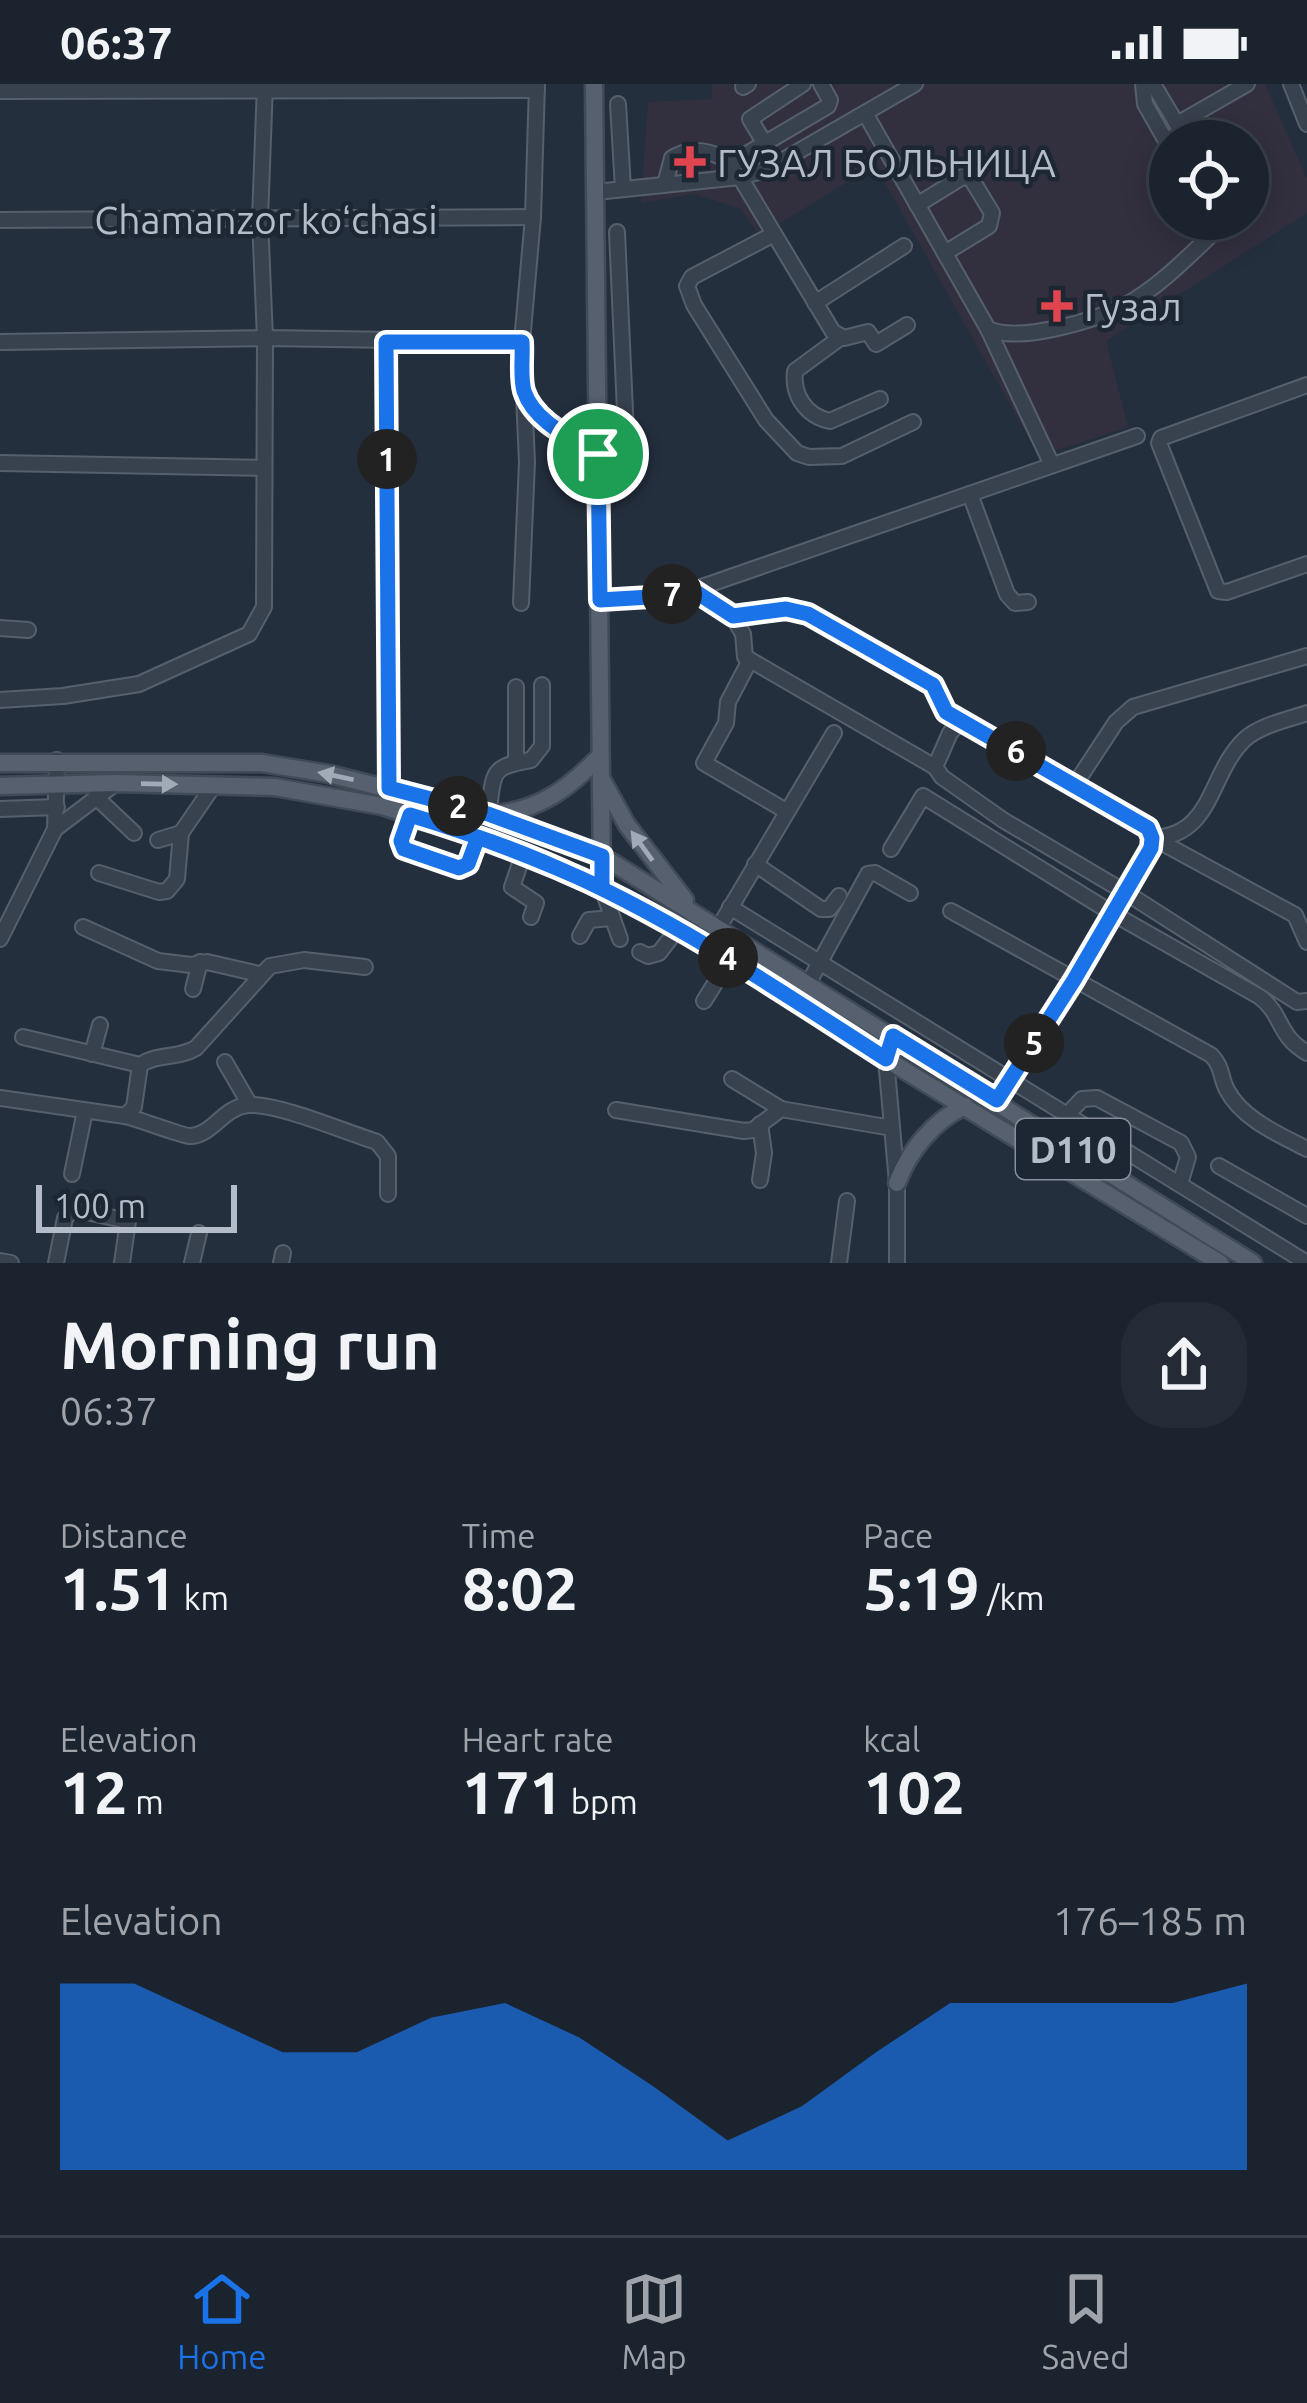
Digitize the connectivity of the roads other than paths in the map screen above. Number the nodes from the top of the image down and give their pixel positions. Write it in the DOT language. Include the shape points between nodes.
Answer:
graph roads {
  1 [pos="594,84"];
  2 [pos="803,84"];
  3 [pos="820,84"];
  4 [pos="915,84"];
  5 [pos="1143,84"];
  6 [pos="1154,84"];
  7 [pos="1247,84"];
  8 [pos="1291,84"];
  9 [pos="265,87"];
  10 [pos="537,87"];
  11 [pos="0,91"];
  12 [pos="618,104"];
  13 [pos="865,113"];
  14 [pos="1154,120"];
  15 [pos="1175,120"];
  16 [pos="1184,120"];
  17 [pos="1307,124"];
  18 [pos="765,144"];
  19 [pos="737,171"];
  20 [pos="665,184"];
  21 [pos="623,189"];
  22 [pos="596,192"];
  23 [pos="917,205"];
  24 [pos="533,217"];
  25 [pos="260,219"];
  26 [pos="0,220"];
  27 [pos="617,232"];
  28 [pos="774,234"];
  29 [pos="1205,240"];
  30 [pos="904,246"];
  31 [pos="944,253"];
  32 [pos="815,303"];
  33 [pos="907,325"];
  34 [pos="988,329"];
  35 [pos="265,338"];
  36 [pos="840,338"];
  37 [pos="0,342"];
  38 [pos="386,342"];
  39 [pos="522,342"];
  40 [pos="1307,386"];
  41 [pos="524,391"];
  42 [pos="643,394"];
  43 [pos="624,395"];
  44 [pos="880,399"];
  45 [pos="625,418"];
  46 [pos="598,419"];
  47 [pos="913,422"];
  48 [pos="1137,436"];
  49 [pos="598,454"];
  50 [pos="0,463"];
  51 [pos="1052,465"];
  52 [pos="263,469"];
  53 [pos="628,478"];
  54 [pos="970,494"];
  55 [pos="1307,564"];
  56 [pos="693,590"];
  57 [pos="600,600"];
  58 [pos="1028,602"];
  59 [pos="521,603"];
  60 [pos="733,616"];
  61 [pos="0,628"];
  62 [pos="28,630"];
  63 [pos="1307,656"];
  64 [pos="750,660"];
  65 [pos="542,686"];
  66 [pos="516,687"];
  67 [pos="0,700"];
  68 [pos="1307,713"];
  69 [pos="961,721"];
  70 [pos="834,733"];
  71 [pos="600,756"];
  72 [pos="57,760"];
  73 [pos="516,762"];
  74 [pos="0,763"];
  75 [pos="938,772"];
  76 [pos="600,776"];
  77 [pos="116,783"];
  78 [pos="57,784"];
  79 [pos="214,785"];
  80 [pos="0,786"];
  81 [pos="1074,786"];
  82 [pos="389,788"];
  83 [pos="923,796"];
  84 [pos="96,797"];
  85 [pos="58,807"];
  86 [pos="0,809"];
  87 [pos="786,811"];
  88 [pos="488,814"];
  89 [pos="410,815"];
  90 [pos="55,829"];
  91 [pos="134,833"];
  92 [pos="181,833"];
  93 [pos="478,837"];
  94 [pos="1152,838"];
  95 [pos="158,839"];
  96 [pos="891,848"];
  97 [pos="524,852"];
  98 [pos="602,856"];
  99 [pos="755,865"];
  100 [pos="99,873"];
  101 [pos="602,888"];
  102 [pos="1125,892"];
  103 [pos="910,893"];
  104 [pos="839,896"];
  105 [pos="730,908"];
  106 [pos="6,910"];
  107 [pos="692,911"];
  108 [pos="951,911"];
  109 [pos="1112,913"];
  110 [pos="531,917"];
  111 [pos="610,918"];
  112 [pos="83,927"];
  113 [pos="679,927"];
  114 [pos="718,927"];
  115 [pos="580,936"];
  116 [pos="0,939"];
  117 [pos="620,939"];
  118 [pos="1307,942"];
  119 [pos="640,952"];
  120 [pos="730,959"];
  121 [pos="200,962"];
  122 [pos="820,962"];
  123 [pos="365,968"];
  124 [pos="260,974"];
  125 [pos="1074,980"];
  126 [pos="808,984"];
  127 [pos="193,989"];
  128 [pos="704,1000"];
  129 [pos="1306,1005"];
  130 [pos="100,1025"];
  131 [pos="893,1036"];
  132 [pos="22,1037"];
  133 [pos="1307,1053"];
  134 [pos="92,1054"];
  135 [pos="886,1059"];
  136 [pos="225,1062"];
  137 [pos="140,1065"];
  138 [pos="732,1079"];
  139 [pos="1011,1080"];
  140 [pos="0,1098"];
  141 [pos="997,1100"];
  142 [pos="250,1105"];
  143 [pos="965,1106"];
  144 [pos="781,1109"];
  145 [pos="616,1110"];
  146 [pos="85,1112"];
  147 [pos="1067,1114"];
  148 [pos="125,1116"];
  149 [pos="760,1124"];
  150 [pos="892,1127"];
  151 [pos="1307,1149"];
  152 [pos="1220,1166"];
  153 [pos="73,1174"];
  154 [pos="760,1180"];
  155 [pos="897,1184"];
  156 [pos="1180,1184"];
  157 [pos="388,1194"];
  158 [pos="847,1201"];
  159 [pos="1307,1216"];
  160 [pos="199,1233"];
  161 [pos="0,1261"];
  162 [pos="11,1263"];
  163 [pos="56,1263"];
  164 [pos="122,1263"];
  165 [pos="192,1263"];
  166 [pos="838,1263"];
  167 [pos="897,1263"];
  168 [pos="1220,1263"];
  169 [pos="1253,1263"];
  170 [pos="1307,1263"];
  1 -- 22 [label="main road"];
  2 -- 18 [label="street" via="750,118"];
  3 -- 18 [label="street" via="828,106"];
  4 -- 13 [label="street"];
  5 -- 14 [label="street"];
  6 -- 15 [label="street"];
  7 -- 16 [label="street"];
  8 -- 17 [label="street"];
  9 -- 10 [label="street"];
  9 -- 11 [label="street"];
  9 -- 25 [label="street"];
  10 -- 24 [label="street"];
  12 -- 21 [label="street"];
  13 -- 19 [label="street" via="766,170"];
  13 -- 23 [label="street"];
  18 -- 19 [label="street"];
  19 -- 20 [label="street"];
  19 -- 20 [label="street" via="717,153 681,153"];
  19 -- 28 [label="street"];
  20 -- 21 [label="street"];
  21 -- 22 [label="street"];
  22 -- 46 [label="main road"];
  23 -- 31 [label="street"];
  23 -- 31 [label="street" via="964,176 992,213 989,226"];
  24 -- 25 [label="street, Chamanzor koʻchasi"];
  24 -- 39 [label="street"];
  25 -- 26 [label="street, Chamanzor koʻchasi"];
  25 -- 35 [label="street"];
  27 -- 43 [label="street"];
  28 -- 32 [label="street"];
  28 -- 47 [label="street" via="686,286 766,420 797,453 824,458"];
  29 -- 34 [label="street" via="1124,306 1014,335"];
  30 -- 32 [label="street"];
  31 -- 34 [label="street"];
  32 -- 36 [label="street"];
  33 -- 36 [label="street" via="875,344 868,332"];
  34 -- 51 [label="street"];
  35 -- 37 [label="street"];
  35 -- 38 [label="street"];
  35 -- 52 [label="street"];
  36 -- 44 [label="street" via="795,371 797,395 830,421"];
  38 -- 39 [label="street"];
  38 -- 82 [label="street"];
  39 -- 41 [label="street"];
  40 -- 55 [label="street" via="1159,443 1218,591"];
  41 -- 49 [label="street" via="550,425"];
  41 -- 59 [label="street"];
  42 -- 43 [label="street"];
  43 -- 45 [label="street"];
  45 -- 46 [label="street"];
  45 -- 53 [label="street"];
  46 -- 49 [label="main road"];
  48 -- 51 [label="street"];
  49 -- 57 [label="main road"];
  50 -- 52 [label="street"];
  51 -- 54 [label="street"];
  52 -- 67 [label="street" via="264,607 249,634 139,685"];
  54 -- 56 [label="street"];
  54 -- 58 [label="street" via="1007,594"];
  56 -- 57 [label="street"];
  56 -- 60 [label="street"];
  57 -- 71 [label="main road"];
  60 -- 64 [label="street"];
  60 -- 69 [label="street" via="808,614 933,685 946,712"];
  61 -- 62 [label="street"];
  63 -- 81 [label="street" via="1133,707"];
  64 -- 75 [label="street"];
  64 -- 87 [label="street" via="704,763"];
  65 -- 73 [label="street" via="542,746 532,760"];
  66 -- 73 [label="street"];
  68 -- 94 [label="street" via="1246,739 1192,826"];
  69 -- 75 [label="street"];
  69 -- 81 [label="street"];
  70 -- 87 [label="street"];
  71 -- 76 [label="main road"];
  71 -- 88 [label="main road" via="547,801"];
  72 -- 74 [label="main road, D110"];
  72 -- 78 [label="street"];
  82 -- 72 [label="main road, D110, one-way" via="262,763"];
  73 -- 88 [label="street" via="498,771"];
  75 -- 83 [label="street"];
  75 -- 102 [label="street"];
  76 -- 98 [label="main road"];
  107 -- 76 [label="main road, one-way"];
  77 -- 78 [label="main road, D110"];
  77 -- 79 [label="main road, D110, one-way"];
  77 -- 84 [label="street"];
  78 -- 80 [label="main road, D110"];
  78 -- 85 [label="street"];
  79 -- 89 [label="main road, D110" via="275,787"];
  79 -- 92 [label="street"];
  81 -- 94 [label="street" via="1148,828"];
  82 -- 88 [label="main road, D110"];
  83 -- 96 [label="street"];
  83 -- 109 [label="street"];
  84 -- 90 [label="street"];
  84 -- 91 [label="street"];
  85 -- 86 [label="street"];
  85 -- 90 [label="street"];
  87 -- 99 [label="street"];
  88 -- 98 [label="main road, D110"];
  89 -- 93 [label="main road, D110"];
  89 -- 93 [label="street" via="404,849 459,868"];
  90 -- 106 [label="street"];
  92 -- 95 [label="street"];
  92 -- 100 [label="street" via="177,879 167,891"];
  93 -- 97 [label="main road, D110"];
  94 -- 102 [label="street"];
  94 -- 118 [label="street" via="1295,915"];
  97 -- 101 [label="main road, D110"];
  97 -- 110 [label="street" via="512,887 536,903"];
  98 -- 101 [label="main road"];
  98 -- 107 [label="main road, D110"];
  99 -- 104 [label="street" via="821,909"];
  99 -- 105 [label="street"];
  101 -- 111 [label="street"];
  101 -- 113 [label="main road, D110"];
  102 -- 109 [label="street"];
  102 -- 129 [label="street"];
  103 -- 122 [label="street" via="868,874"];
  105 -- 114 [label="street"];
  105 -- 122 [label="street"];
  106 -- 116 [label="street"];
  107 -- 114 [label="main road, D110"];
  108 -- 125 [label="street"];
  109 -- 125 [label="street"];
  109 -- 133 [label="street" via="1260,997 1286,1038"];
  111 -- 115 [label="street" via="589,920"];
  111 -- 117 [label="street"];
  112 -- 121 [label="street" via="158,961"];
  113 -- 119 [label="street" via="659,953"];
  113 -- 120 [label="main road, D110"];
  114 -- 126 [label="main road, D110"];
  120 -- 128 [label="street"];
  120 -- 135 [label="main road, D110"];
  121 -- 124 [label="street"];
  121 -- 127 [label="street"];
  122 -- 126 [label="street"];
  122 -- 139 [label="street"];
  123 -- 124 [label="street" via="304,960"];
  124 -- 137 [label="street" via="196,1048"];
  125 -- 139 [label="street"];
  125 -- 151 [label="street" via="1211,1055 1228,1094"];
  126 -- 131 [label="main road, D110"];
  130 -- 134 [label="street"];
  131 -- 135 [label="street"];
  131 -- 141 [label="main road, D110"];
  132 -- 134 [label="street"];
  134 -- 137 [label="street"];
  135 -- 143 [label="main road, D110"];
  135 -- 150 [label="street"];
  136 -- 142 [label="street"];
  137 -- 148 [label="street" via="134,1107"];
  138 -- 144 [label="street"];
  139 -- 141 [label="street"];
  139 -- 147 [label="street"];
  140 -- 146 [label="street"];
  141 -- 169 [label="main road, D110"];
  142 -- 148 [label="street" via="191,1136"];
  142 -- 157 [label="street" via="377,1142 388,1156"];
  143 -- 155 [label="main road" via="923,1140"];
  143 -- 168 [label="main road, D110"];
  144 -- 149 [label="street"];
  144 -- 150 [label="street"];
  145 -- 149 [label="street" via="744,1131"];
  146 -- 148 [label="street"];
  146 -- 153 [label="street"];
  147 -- 156 [label="street"];
  147 -- 156 [label="street" via="1082,1099 1097,1098 1181,1144 1188,1157"];
  149 -- 154 [label="street"];
  150 -- 155 [label="street"];
  152 -- 159 [label="street"];
  155 -- 167 [label="street"];
  156 -- 170 [label="street"];
  158 -- 166 [label="street"];
  160 -- 165 [label="street"];
  161 -- 162 [label="street"];
  163 -- 164 [label="street" via="73,1209 128,1221"];
}
